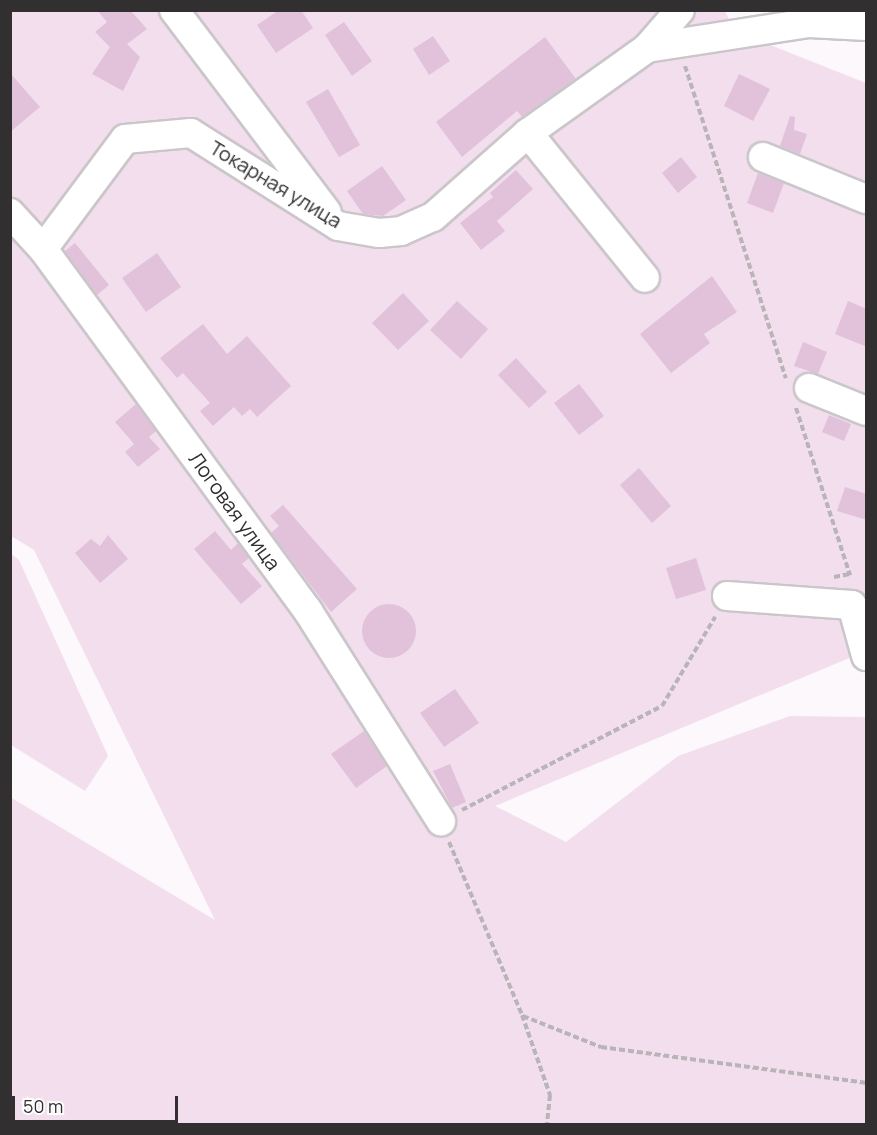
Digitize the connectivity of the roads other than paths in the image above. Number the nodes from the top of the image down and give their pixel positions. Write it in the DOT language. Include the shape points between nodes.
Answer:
graph roads {
  1 [pos="174,10"];
  2 [pos="680,10"];
  3 [pos="867,26"];
  4 [pos="647,48"];
  5 [pos="528,133"];
  6 [pos="763,156"];
  7 [pos="867,199"];
  8 [pos="10,213"];
  9 [pos="338,226"];
  10 [pos="43,249"];
  11 [pos="645,278"];
  12 [pos="797,391"];
  13 [pos="867,411"];
  14 [pos="727,596"];
  15 [pos="867,656"];
  16 [pos="441,821"];
  1 -- 9 [label="street"];
  2 -- 4 [label="street, Токарная улица"];
  3 -- 4 [label="street, Токарная улица" via="808,23"];
  4 -- 5 [label="street, Токарная улица"];
  5 -- 9 [label="street, Токарная улица" via="419,226 379,233"];
  5 -- 11 [label="street"];
  6 -- 7 [label="street"];
  8 -- 10 [label="street, Логовая улица"];
  9 -- 10 [label="street, Токарная улица" via="191,134 169,135 125,139"];
  10 -- 16 [label="street, Логовая улица" via="308,611"];
  12 -- 13 [label="street"];
  14 -- 15 [label="street" via="852,605"];
}
